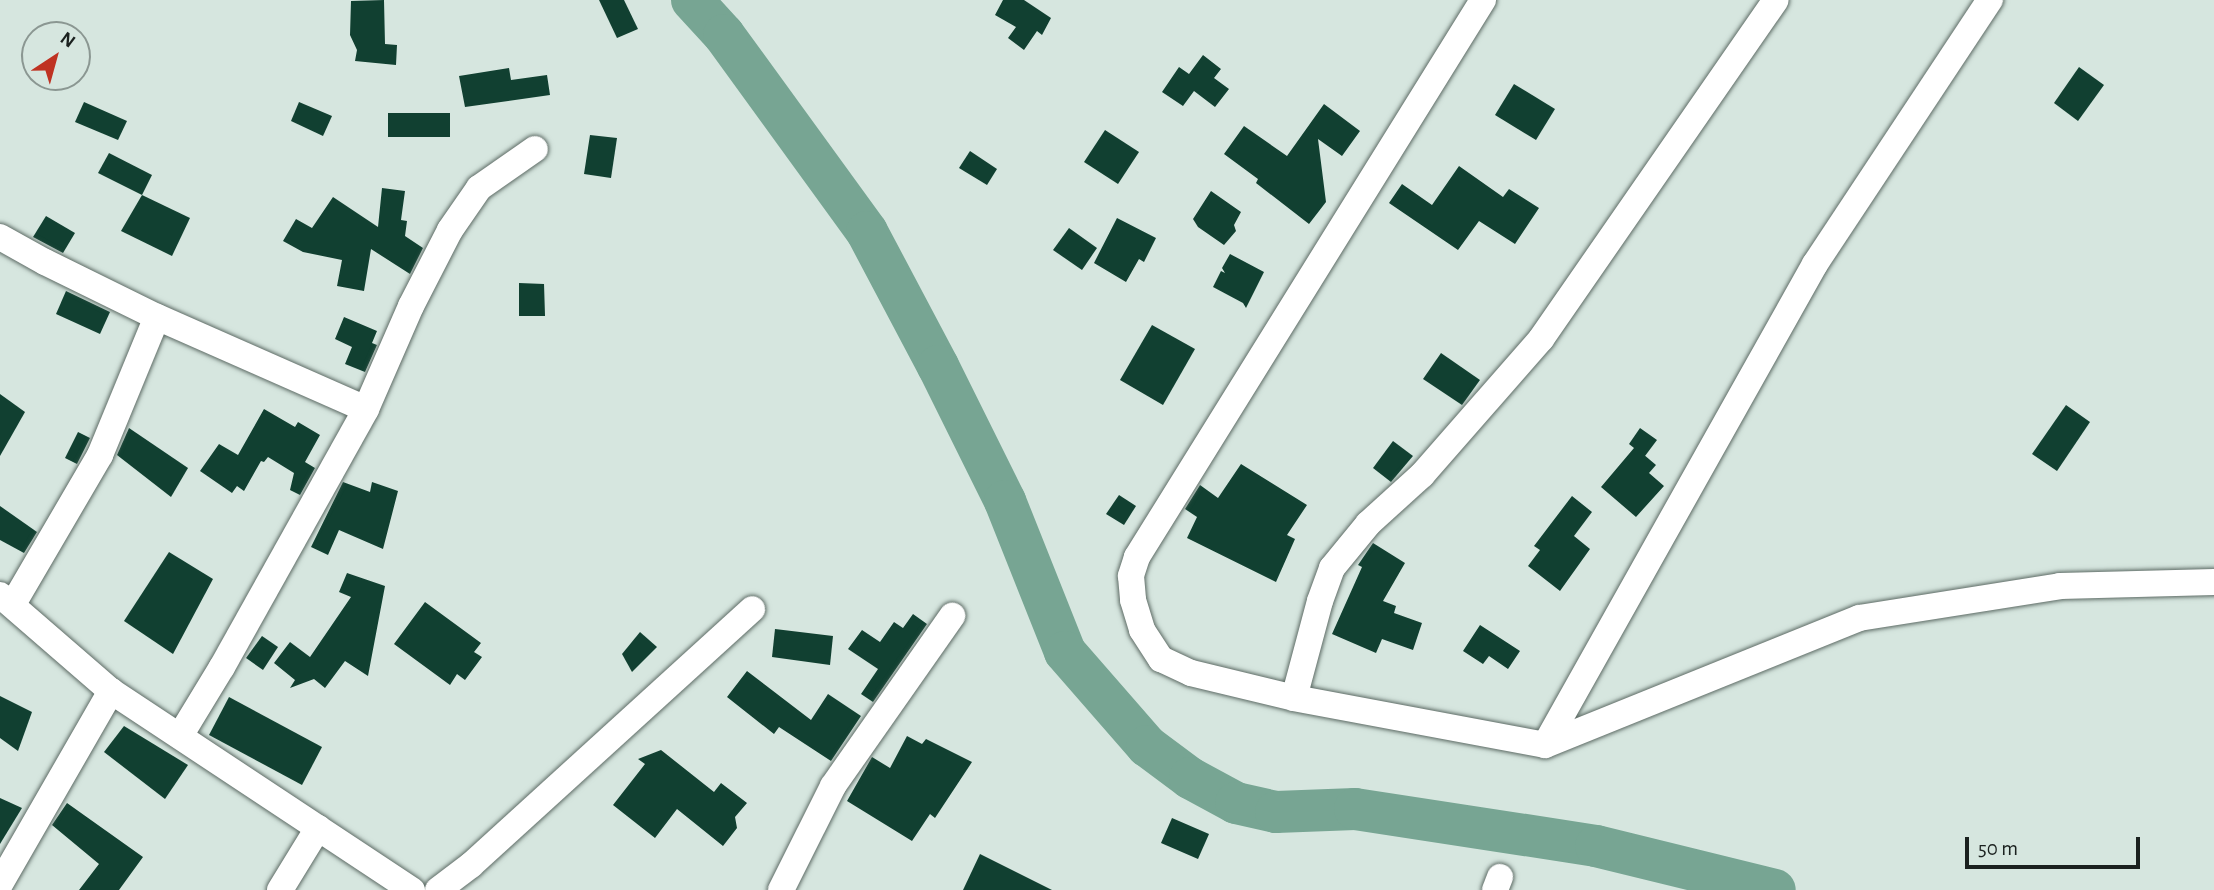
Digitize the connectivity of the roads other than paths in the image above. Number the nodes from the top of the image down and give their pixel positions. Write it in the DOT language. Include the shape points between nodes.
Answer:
graph roads {
  1 [pos="1483,0"];
  2 [pos="1990,0"];
  3 [pos="1772,1"];
  4 [pos="535,149"];
  5 [pos="0,237"];
  6 [pos="157,317"];
  7 [pos="366,409"];
  8 [pos="2214,582"];
  9 [pos="7,599"];
  10 [pos="752,609"];
  11 [pos="952,616"];
  12 [pos="111,691"];
  13 [pos="1294,698"];
  14 [pos="180,736"];
  15 [pos="1545,745"];
  16 [pos="318,828"];
  17 [pos="0,884"];
  18 [pos="280,890"];
  19 [pos="412,890"];
  20 [pos="438,890"];
  21 [pos="781,890"];
  1 -- 13 [label="street" via="1137,557 1130,576 1142,630 1161,659 1191,674"];
  2 -- 15 [label="street" via="1815,264"];
  3 -- 13 [label="street" via="1541,339 1422,475 1368,524 1332,568"];
  4 -- 7 [label="street" via="479,188 450,230"];
  5 -- 6 [label="street"];
  6 -- 7 [label="street"];
  6 -- 9 [label="street" via="100,455"];
  7 -- 14 [label="street"];
  8 -- 15 [label="street" via="2060,586 1859,618"];
  9 -- 12 [label="street"];
  10 -- 20 [label="street"];
  11 -- 21 [label="street" via="833,786"];
  12 -- 14 [label="street"];
  12 -- 17 [label="street"];
  13 -- 15 [label="street"];
  14 -- 16 [label="street"];
  16 -- 18 [label="street"];
  16 -- 19 [label="street"];
}
